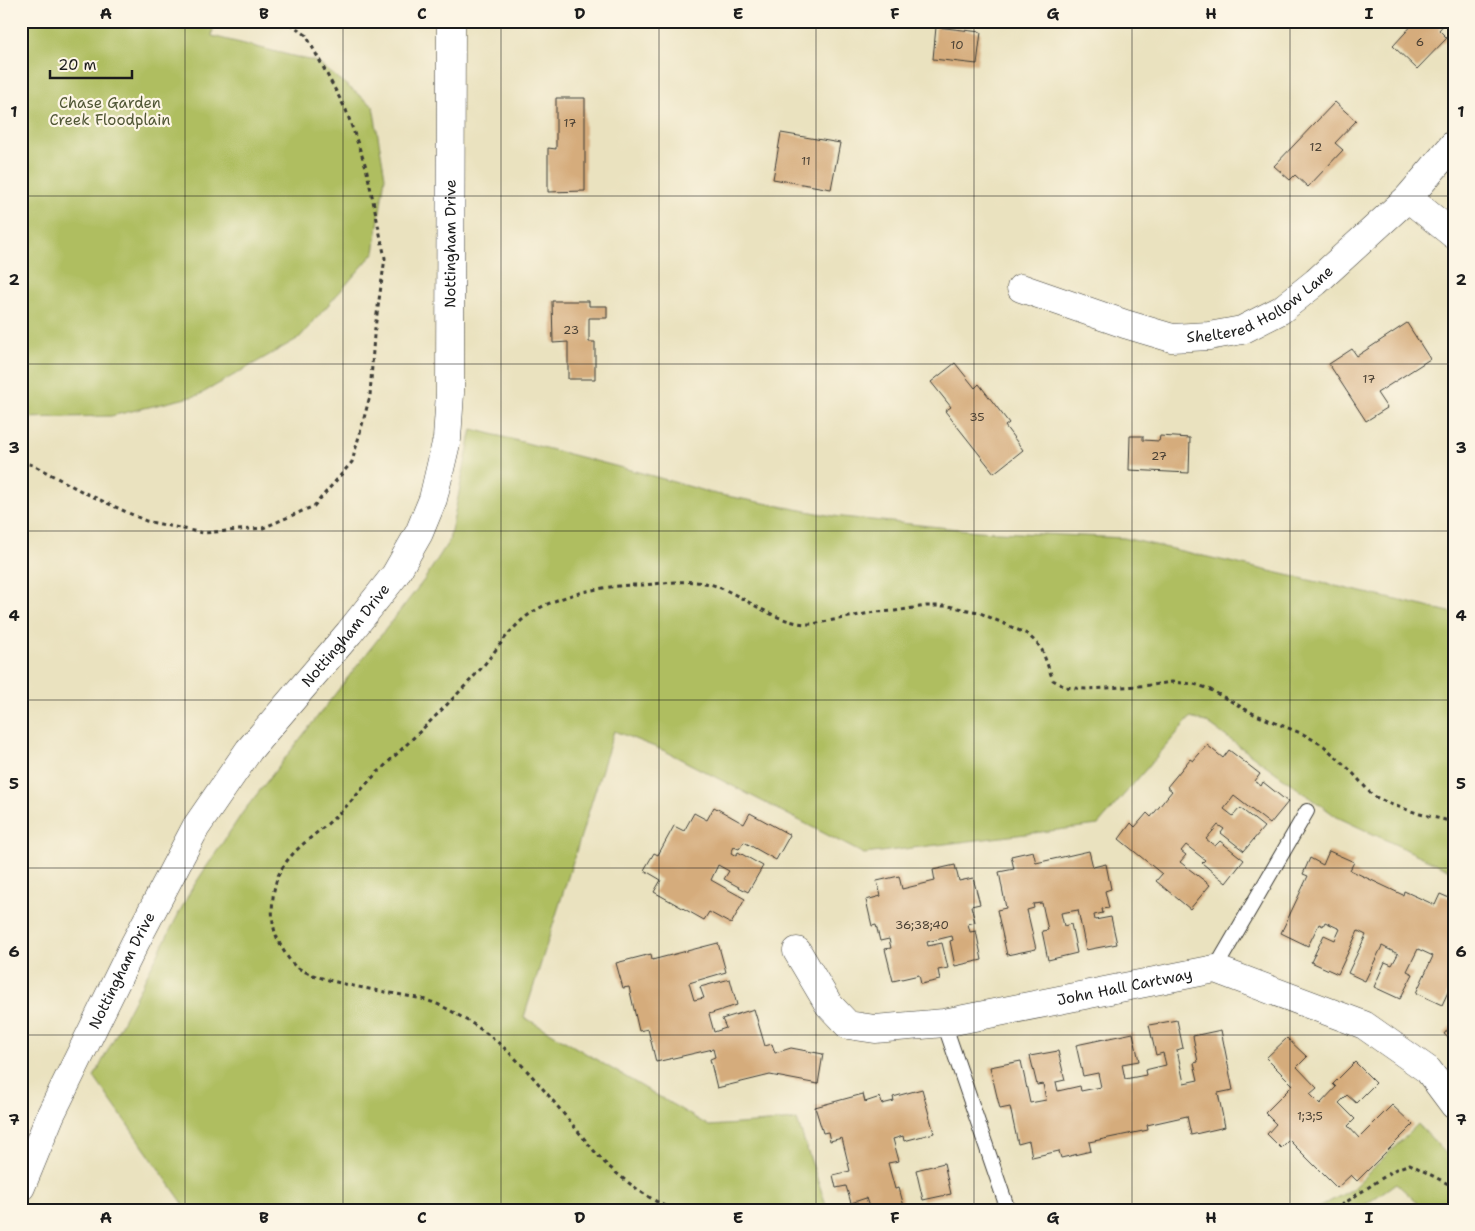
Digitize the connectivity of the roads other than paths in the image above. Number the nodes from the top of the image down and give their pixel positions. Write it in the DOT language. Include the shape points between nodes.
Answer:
graph roads {
  1 [pos="451,21"];
  2 [pos="1454,144"];
  3 [pos="1408,198"];
  4 [pos="1454,235"];
  5 [pos="1021,288"];
  6 [pos="1307,811"];
  7 [pos="796,951"];
  8 [pos="1215,969"];
  9 [pos="944,1023"];
  10 [pos="1454,1105"];
  11 [pos="21,1187"];
  12 [pos="1008,1210"];
  1 -- 11 [label="street, Nottingham Drive" via="450,393 447,439 433,499 420,532 394,575 249,750 196,826 51,1114"];
  2 -- 3 [label="street, Sheltered Hollow Lane"];
  3 -- 4 [label="street"];
  3 -- 5 [label="street, Sheltered Hollow Lane" via="1281,310 1242,330 1172,338"];
  6 -- 8 [label="lane"];
  7 -- 9 [label="street, John Hall Cartway" via="829,1005 848,1025 875,1029"];
  8 -- 9 [label="street, John Hall Cartway"];
  8 -- 10 [label="street" via="1364,1025 1428,1070"];
  9 -- 12 [label="lane"];
}
